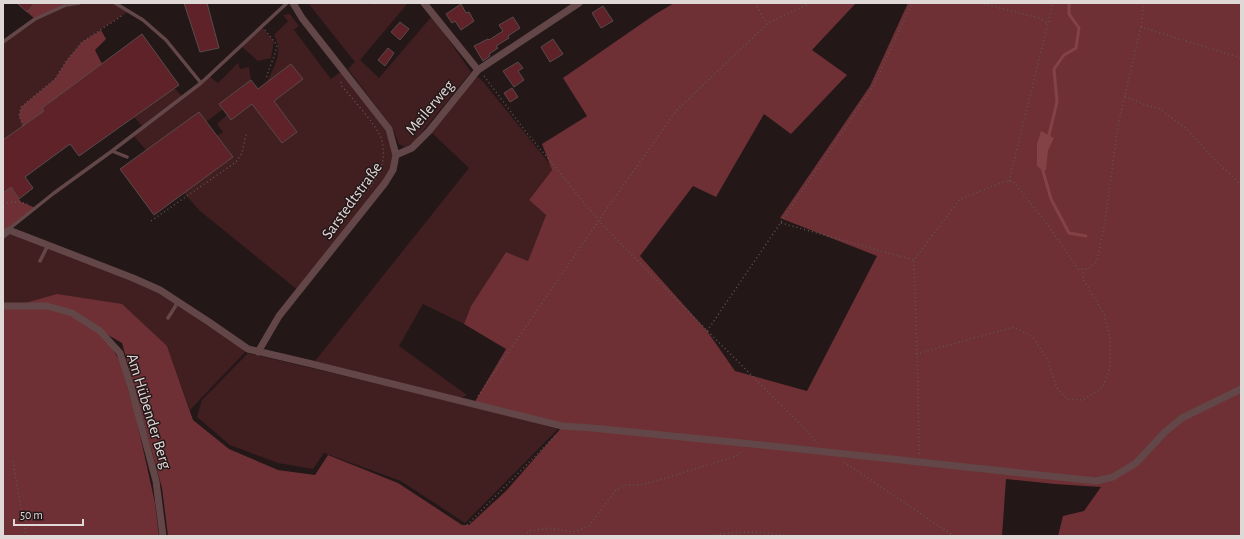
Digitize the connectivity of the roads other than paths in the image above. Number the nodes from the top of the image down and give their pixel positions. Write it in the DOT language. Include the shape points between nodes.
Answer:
graph roads {
  1 [pos="79,3"];
  2 [pos="115,3"];
  3 [pos="287,3"];
  4 [pos="293,3"];
  5 [pos="424,3"];
  6 [pos="579,3"];
  7 [pos="3,42"];
  8 [pos="478,70"];
  9 [pos="201,83"];
  10 [pos="112,151"];
  11 [pos="396,155"];
  12 [pos="127,157"];
  13 [pos="6,232"];
  14 [pos="48,245"];
  15 [pos="40,262"];
  16 [pos="178,302"];
  17 [pos="3,306"];
  18 [pos="168,318"];
  19 [pos="258,352"];
  20 [pos="1241,390"];
  21 [pos="163,536"];
  1 -- 7 [label="lane" via="35,18"];
  2 -- 9 [label="lane" via="143,20 166,40"];
  3 -- 9 [label="lane"];
  4 -- 11 [label="street, Sarstedtstraße" via="389,128"];
  5 -- 8 [label="street"];
  6 -- 8 [label="street, Meilerweg"];
  8 -- 11 [label="street, Meilerweg" via="429,131 412,148"];
  9 -- 10 [label="lane"];
  10 -- 12 [label="lane"];
  10 -- 13 [label="lane"];
  11 -- 19 [label="street, Sarstedtstraße" via="393,170 385,183 279,316"];
  13 -- 14 [label="street"];
  14 -- 15 [label="lane"];
  14 -- 16 [label="street" via="133,278 160,290"];
  16 -- 18 [label="lane"];
  16 -- 19 [label="street" via="248,349"];
  17 -- 21 [label="street, Am Hübender Berg" via="47,306 72,313 100,331 120,353 156,481"];
  19 -- 20 [label="street" via="564,427 600,428 1096,482 1136,463 1182,418"];
}
